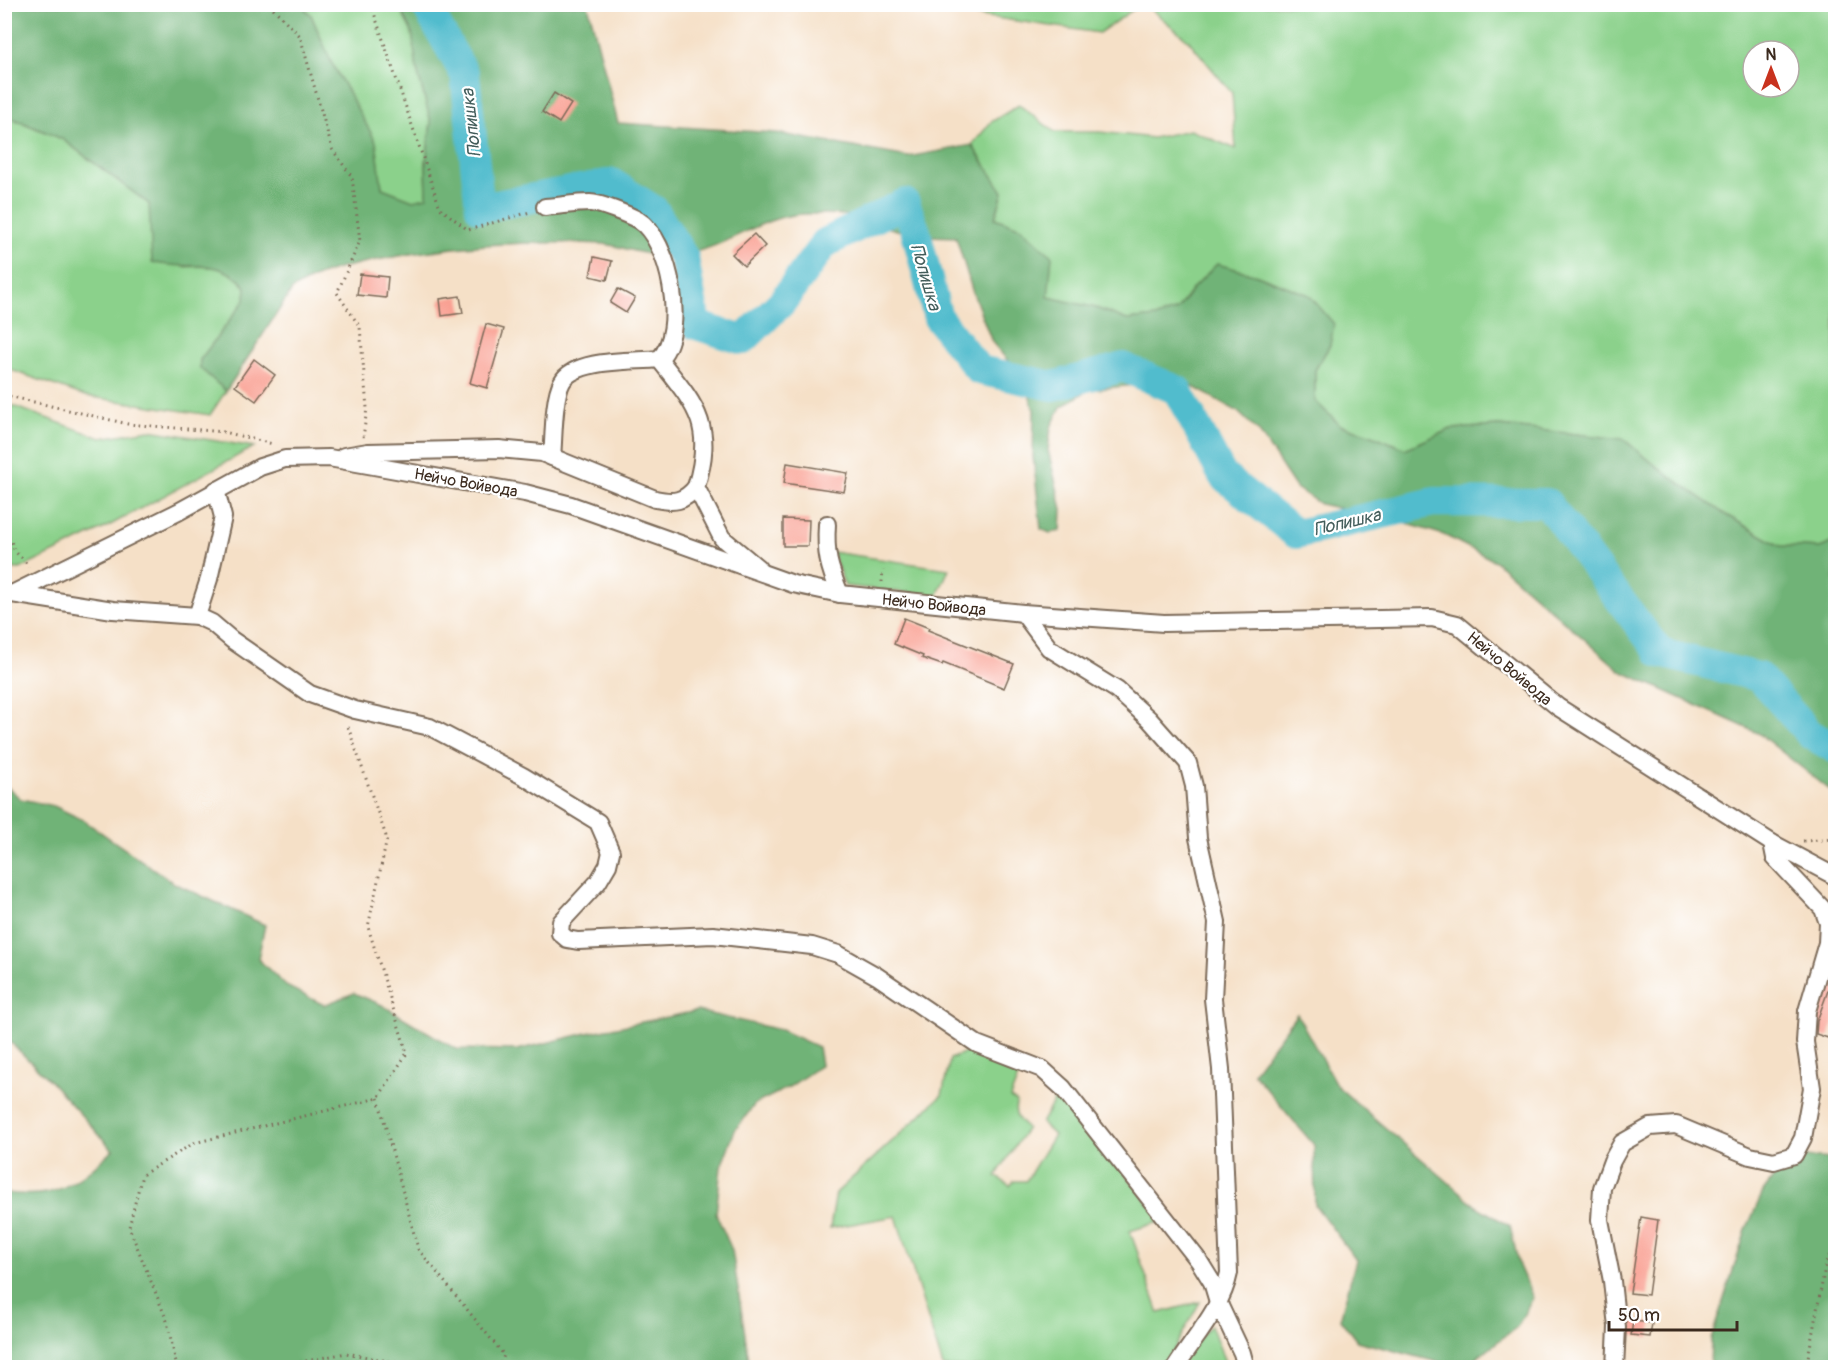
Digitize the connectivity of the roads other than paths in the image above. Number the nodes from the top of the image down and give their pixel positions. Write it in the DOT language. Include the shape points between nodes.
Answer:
graph roads {
  1 [pos="544,207"];
  2 [pos="659,358"];
  3 [pos="552,457"];
  4 [pos="329,458"];
  5 [pos="696,487"];
  6 [pos="216,490"];
  7 [pos="827,524"];
  8 [pos="765,574"];
  9 [pos="8,594"];
  10 [pos="840,594"];
  11 [pos="1023,613"];
  12 [pos="197,616"];
  13 [pos="1772,843"];
  14 [pos="1836,877"];
  15 [pos="1218,1302"];
  16 [pos="1175,1368"];
  17 [pos="1246,1368"];
  18 [pos="1615,1368"];
  1 -- 2 [label="street" via="593,203 639,221 651,233 672,285 671,336"];
  2 -- 3 [label="street" via="571,371 557,398"];
  2 -- 5 [label="street" via="697,412 703,432 703,465"];
  3 -- 4 [label="street" via="499,449 361,453"];
  3 -- 5 [label="street" via="669,502 688,497"];
  4 -- 6 [label="street, Нейчо Войвода" via="285,459"];
  4 -- 8 [label="street, Нейчо Войвода" via="525,493 571,505"];
  5 -- 8 [label="street" via="722,538"];
  6 -- 9 [label="street, Нейчо Войвода"];
  6 -- 12 [label="street" via="223,517"];
  7 -- 10 [label="street" via="826,551"];
  8 -- 10 [label="street, Нейчо Войвода"];
  9 -- 12 [label="street" via="113,610"];
  10 -- 11 [label="street, Нейчо Войвода"];
  11 -- 13 [label="street, Нейчо Войвода" via="1164,623 1432,618 1457,624 1558,707"];
  11 -- 15 [label="street" via="1049,648 1118,690 1188,763 1198,838 1217,922 1213,999 1221,1069 1229,1273"];
  12 -- 15 [label="street" via="310,694 430,727 598,822 611,852 608,865 598,882 561,922 560,933 567,939 713,935 812,946 838,954 877,976 977,1044 1042,1069 1062,1088 1199,1261"];
  13 -- 14 [label="street, Нейчо Войвода"];
  13 -- 18 [label="street" via="1775,858 1823,909 1828,923 1827,944 1807,1011 1805,1042 1812,1088 1803,1138 1794,1155 1774,1161 1750,1156 1676,1125 1650,1127 1622,1143 1602,1188 1600,1220 1617,1327"];
  15 -- 16 [label="street"];
  15 -- 17 [label="street"];
}
